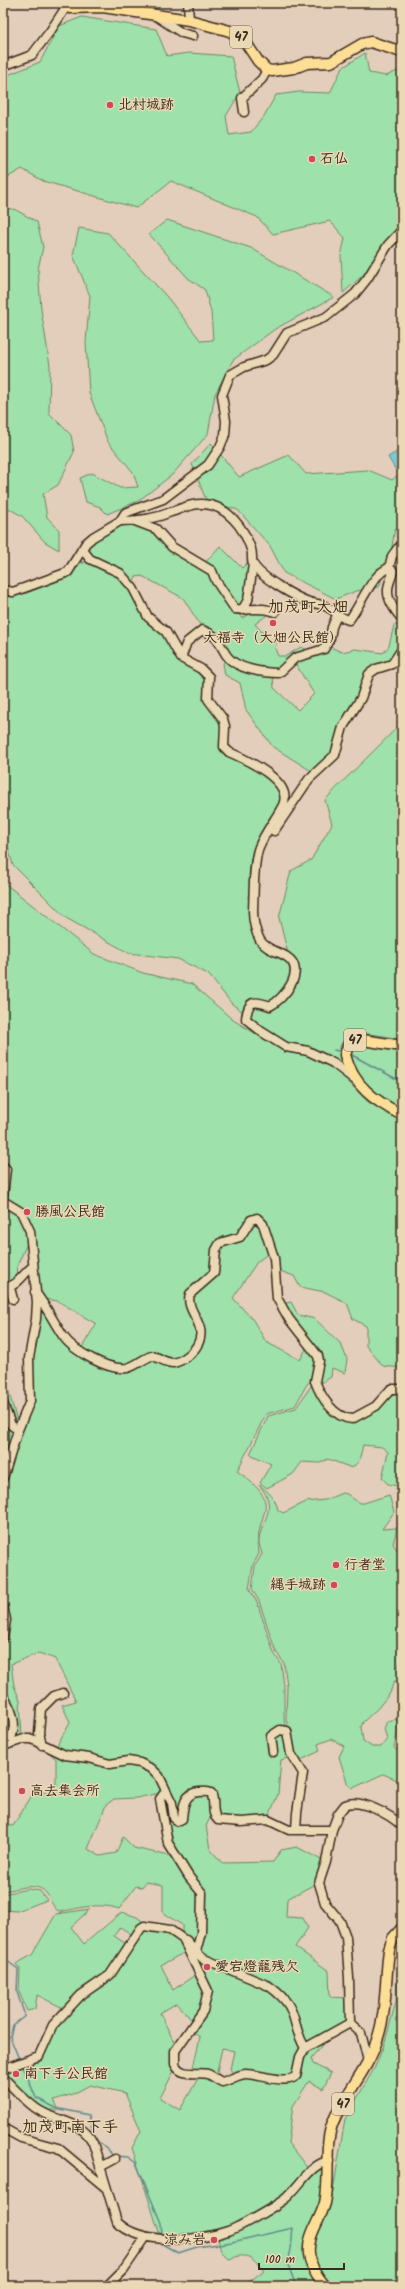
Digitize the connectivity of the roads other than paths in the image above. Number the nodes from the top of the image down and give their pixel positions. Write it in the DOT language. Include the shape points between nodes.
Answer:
graph roads {
  1 [pos="188,3"];
  2 [pos="64,5"];
  3 [pos="153,14"];
  4 [pos="188,20"];
  5 [pos="193,36"];
  6 [pos="402,52"];
  7 [pos="3,66"];
  8 [pos="267,70"];
  9 [pos="244,112"];
  10 [pos="402,230"];
  11 [pos="120,521"];
  12 [pos="135,521"];
  13 [pos="82,549"];
  14 [pos="402,549"];
  15 [pos="253,564"];
  16 [pos="389,568"];
  17 [pos="3,590"];
  18 [pos="242,610"];
  19 [pos="275,612"];
  20 [pos="337,616"];
  21 [pos="402,620"];
  22 [pos="402,649"];
  23 [pos="181,658"];
  24 [pos="259,848"];
  25 [pos="402,1046"];
  26 [pos="357,1082"];
  27 [pos="402,1115"];
  28 [pos="3,1166"];
  29 [pos="3,1196"];
  30 [pos="3,1201"];
  31 [pos="32,1267"];
  32 [pos="6,1288"];
  33 [pos="35,1292"];
  34 [pos="13,1299"];
  35 [pos="402,1389"];
  36 [pos="3,1403"];
  37 [pos="18,1430"];
  38 [pos="3,1478"];
  39 [pos="3,1606"];
  40 [pos="3,1638"];
  41 [pos="63,1693"];
  42 [pos="3,1696"];
  43 [pos="42,1745"];
  44 [pos="3,1746"];
  45 [pos="273,1752"];
  46 [pos="165,1792"];
  47 [pos="402,1826"];
  48 [pos="296,1829"];
  49 [pos="332,1830"];
  50 [pos="402,1928"];
  51 [pos="183,1939"];
  52 [pos="196,1950"];
  53 [pos="350,2023"];
  54 [pos="305,2048"];
  55 [pos="368,2061"];
  56 [pos="3,2069"];
  57 [pos="3,2077"];
  58 [pos="3,2128"];
  59 [pos="115,2159"];
  60 [pos="329,2161"];
  61 [pos="100,2167"];
  62 [pos="106,2188"];
  63 [pos="146,2237"];
  64 [pos="107,2286"];
  65 [pos="325,2286"];
  1 -- 4 [label="street"];
  2 -- 3 [label="main road, 47"];
  2 -- 7 [label="street" via="51,30 32,54"];
  3 -- 4 [label="main road, 47"];
  3 -- 5 [label="street" via="182,33"];
  4 -- 8 [label="main road, 47" via="238,34"];
  6 -- 8 [label="main road" via="371,42 362,44 331,62"];
  8 -- 9 [label="street" via="262,79 242,98"];
  10 -- 11 [label="street" via="388,245 367,279 350,298 326,316 287,333 266,360 244,366 230,375 222,395 226,420 225,435 208,465 163,499 125,513"];
  11 -- 12 [label="street"];
  11 -- 13 [label="street" via="92,537"];
  12 -- 15 [label="street" via="192,505 203,504 216,508 236,520 252,550"];
  12 -- 18 [label="street" via="156,529 172,547 212,571 235,609"];
  13 -- 17 [label="street" via="68,572 13,592"];
  13 -- 23 [label="street" via="90,559 120,573 133,588 148,617 166,632"];
  14 -- 16 [label="street" via="398,548 395,552"];
  15 -- 18 [label="street" via="248,600"];
  15 -- 20 [label="street" via="282,588 305,600 329,607"];
  16 -- 20 [label="street" via="374,581 349,620"];
  16 -- 21 [label="street" via="393,571 393,576 388,591 391,602"];
  18 -- 19 [label="street" via="268,609"];
  20 -- 23 [label="street" via="324,649 295,658 279,673 253,671 235,662 227,657 220,640 202,630 187,642"];
  22 -- 24 [label="street" via="392,664 369,674 361,698 343,727 335,755 309,779"];
  23 -- 24 [label="street" via="209,677 208,699 223,719 224,747 269,774 283,790 284,803"];
  24 -- 26 [label="street" via="254,922 260,940 267,948 289,958 294,966 294,977 279,1001 270,1006 259,1002 251,1003 246,1018 286,1047 308,1051 333,1064"];
  25 -- 26 [label="main road, 47" via="362,1039 351,1042 346,1048 345,1055"];
  26 -- 27 [label="main road, 47" via="372,1098"];
  28 -- 29 [label="street" via="6,1169"];
  30 -- 31 [label="street" via="18,1210 25,1218 30,1231"];
  31 -- 32 [label="street"];
  31 -- 33 [label="street"];
  32 -- 34 [label="street"];
  33 -- 35 [label="street" via="52,1315 63,1337 106,1366 128,1368 152,1356 167,1362 175,1362 192,1352 200,1338 200,1324 189,1301 190,1294 214,1273 216,1250 220,1243 240,1237 251,1220 257,1218 263,1224 274,1258 277,1298 289,1319 318,1356 314,1381 332,1409 341,1417 352,1420 376,1406 391,1389"];
  33 -- 37 [label="street" via="36,1320 29,1358 30,1398"];
  36 -- 37 [label="street" via="11,1425"];
  37 -- 38 [label="street"];
  39 -- 40 [label="street" via="6,1620"];
  41 -- 43 [label="street" via="54,1696 41,1709 39,1733"];
  42 -- 44 [label="street" via="15,1729 13,1736"];
  43 -- 44 [label="street" via="32,1739 24,1739"];
  43 -- 46 [label="street" via="60,1754 110,1764 128,1761 140,1763 157,1773"];
  45 -- 48 [label="street" via="271,1736 280,1730 287,1731 291,1754 303,1771"];
  46 -- 48 [label="street" via="172,1803 174,1818 178,1821 182,1819 184,1803 189,1795 193,1792 209,1792 213,1797 214,1816 218,1820 268,1820 286,1829"];
  46 -- 52 [label="street" via="160,1799 168,1843 188,1877 202,1893 201,1933"];
  47 -- 49 [label="street" via="382,1811 350,1803 340,1811"];
  48 -- 49 [label="street"];
  49 -- 53 [label="street" via="319,1883 325,1903 340,1921 346,1937"];
  50 -- 55 [label="main road, 47" via="395,1934 389,1946 382,2022"];
  51 -- 52 [label="street"];
  51 -- 54 [label="street" via="205,1981 208,1998 195,2024 175,2051 177,2068 188,2073 207,2074 222,2082 246,2074 264,2079 291,2079 298,2072 300,2057"];
  51 -- 56 [label="street" via="165,1929 144,1926 141,1928 110,1975 81,1994 66,2010 50,2031 39,2056"];
  52 -- 54 [label="street" via="202,1958 269,1986 278,1993 292,2009"];
  53 -- 54 [label="street"];
  53 -- 55 [label="street" via="361,2033"];
  55 -- 60 [label="main road, 47" via="333,2123"];
  57 -- 61 [label="street" via="38,2110 83,2129 93,2143"];
  58 -- 62 [label="street" via="21,2138 58,2148"];
  59 -- 61 [label="street"];
  60 -- 63 [label="street" via="316,2165 286,2198 229,2231 186,2239"];
  60 -- 65 [label="main road, 47" via="328,2187 324,2204 309,2242 310,2263"];
  61 -- 62 [label="street"];
  62 -- 63 [label="street" via="117,2222 125,2229"];
  63 -- 64 [label="street" via="124,2269"];
}
